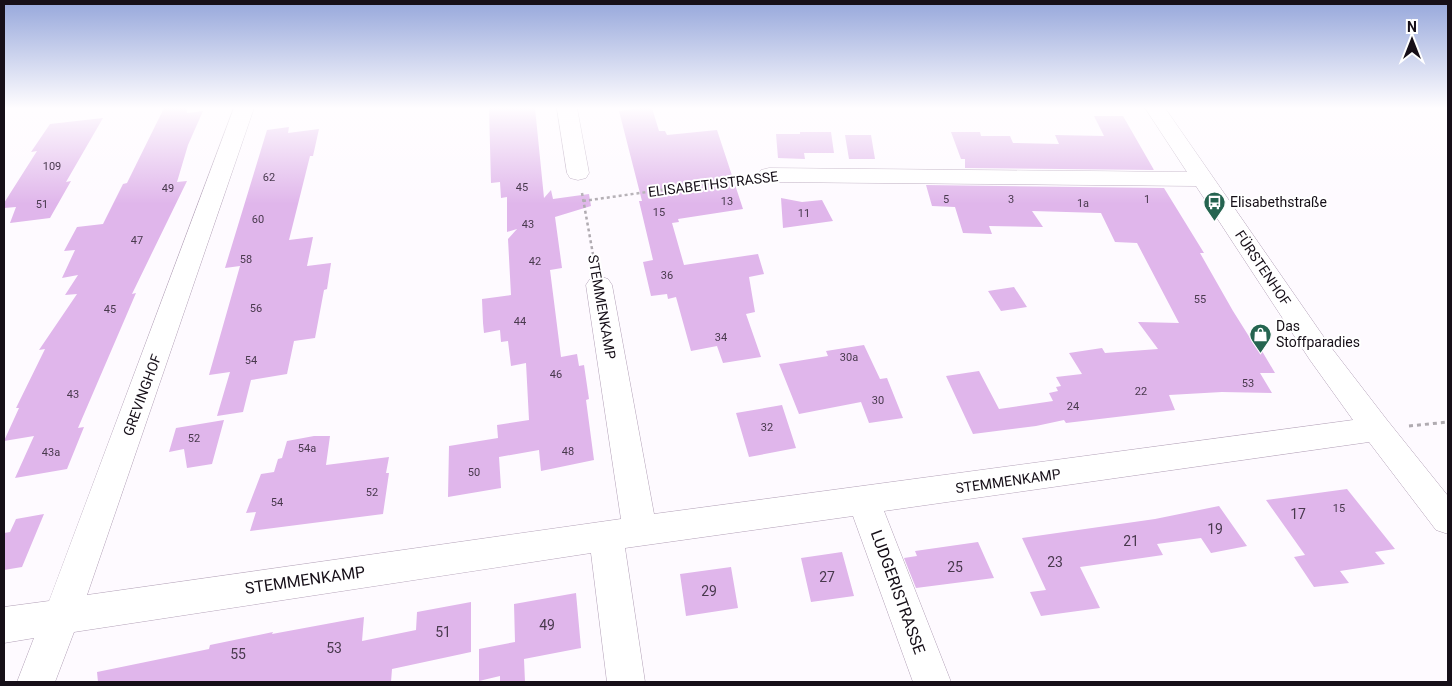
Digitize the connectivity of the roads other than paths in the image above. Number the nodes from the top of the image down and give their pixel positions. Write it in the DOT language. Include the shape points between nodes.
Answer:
graph roads {
  1 [pos="233,140"];
  2 [pos="572,140"];
  3 [pos="1176,140"];
  4 [pos="578,173"];
  5 [pos="768,175"];
  6 [pos="1202,179"];
  7 [pos="599,285"];
  8 [pos="1389,428"];
  9 [pos="864,501"];
  10 [pos="1448,520"];
  11 [pos="640,531"];
  12 [pos="606,537"];
  13 [pos="60,615"];
  14 [pos="4,625"];
  15 [pos="36,682"];
  16 [pos="626,682"];
  17 [pos="932,682"];
  1 -- 13 [label="street, GREVINGHOF"];
  2 -- 4 [label="street"];
  3 -- 6 [label="street, FÜRSTENHOF"];
  5 -- 6 [label="street, ELISABETHSTRASSE"];
  6 -- 8 [label="street, FÜRSTENHOF" via="1320,353"];
  7 -- 11 [label="street, STEMMENKAMP"];
  8 -- 9 [label="street, STEMMENKAMP"];
  8 -- 10 [label="street, FÜRSTENHOF"];
  9 -- 11 [label="street, STEMMENKAMP"];
  9 -- 17 [label="street, LUDGERISTRASSE"];
  11 -- 12 [label="street, STEMMENKAMP"];
  12 -- 13 [label="street, STEMMENKAMP"];
  12 -- 16 [label="street"];
  13 -- 14 [label="street, STEMMENKAMP"];
  13 -- 15 [label="street, GREVINGHOF"];
}
